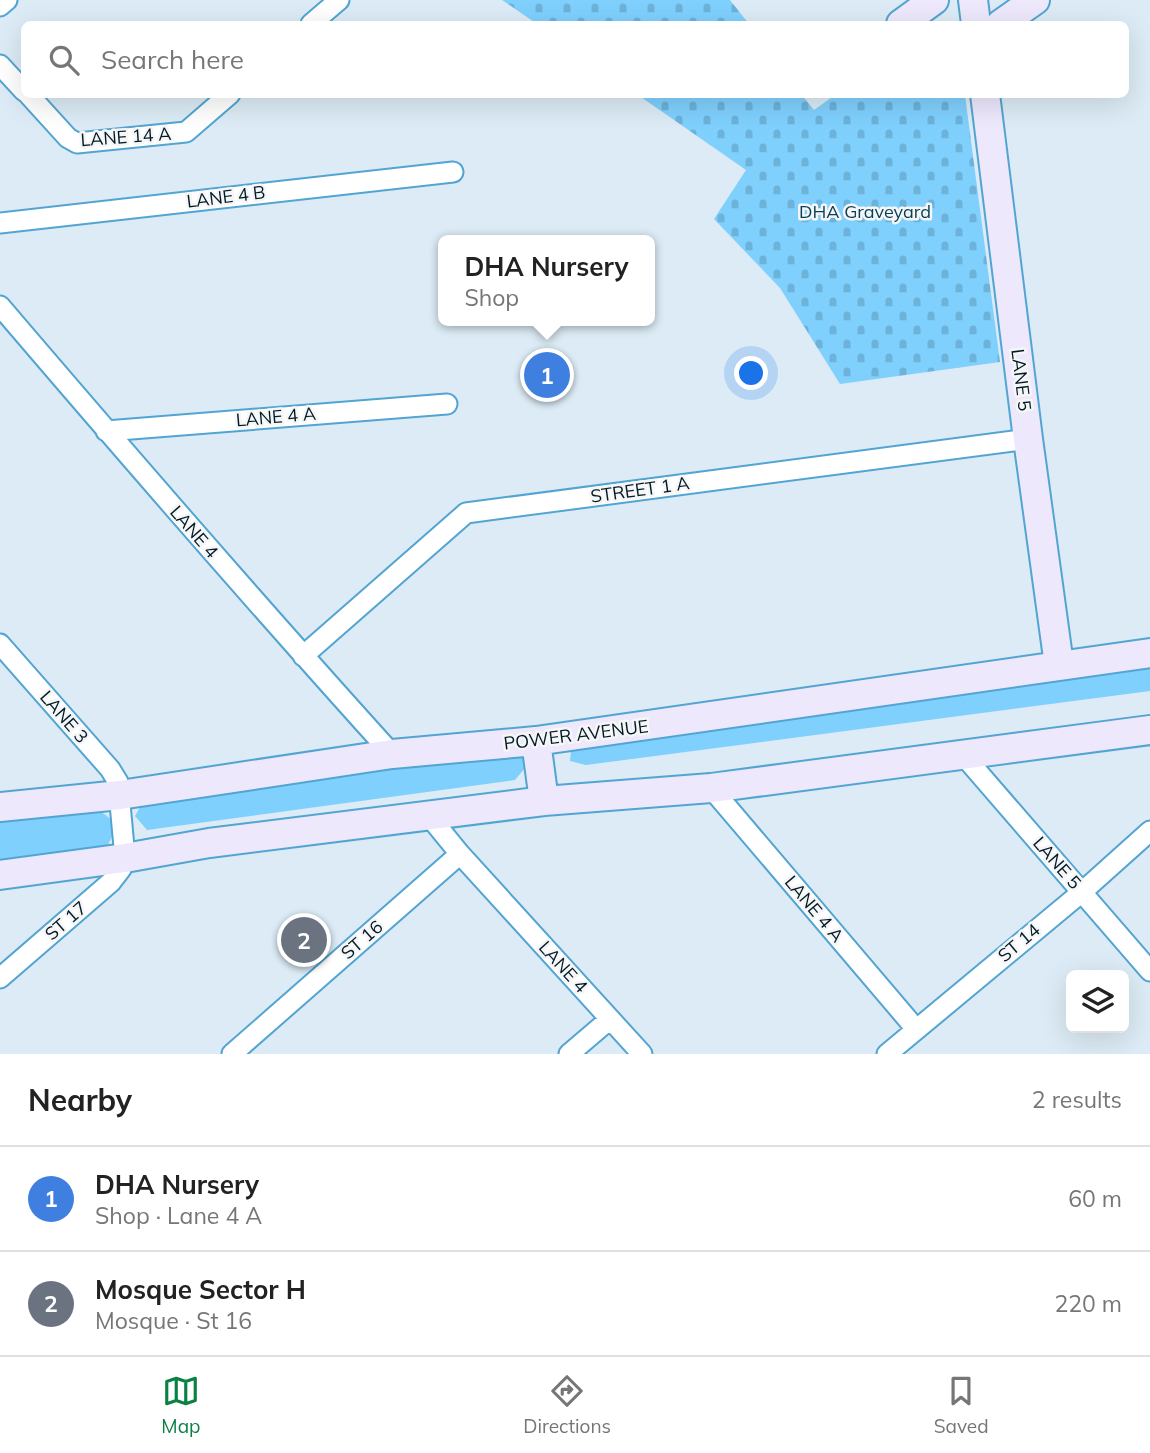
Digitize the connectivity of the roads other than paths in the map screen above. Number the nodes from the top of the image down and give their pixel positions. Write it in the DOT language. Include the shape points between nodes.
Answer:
graph roads {
  1 [pos="7,0"];
  2 [pos="339,0"];
  3 [pos="934,0"];
  4 [pos="973,0"];
  5 [pos="1035,0"];
  6 [pos="0,6"];
  7 [pos="314,21"];
  8 [pos="905,21"];
  9 [pos="976,21"];
  10 [pos="1005,21"];
  11 [pos="0,65"];
  12 [pos="21,88"];
  13 [pos="31,98"];
  14 [pos="225,98"];
  15 [pos="985,98"];
  16 [pos="453,172"];
  17 [pos="0,223"];
  18 [pos="0,306"];
  19 [pos="447,404"];
  20 [pos="106,431"];
  21 [pos="1028,439"];
  22 [pos="0,644"];
  23 [pos="1150,653"];
  24 [pos="303,656"];
  25 [pos="1059,665"];
  26 [pos="1150,730"];
  27 [pos="536,741"];
  28 [pos="392,754"];
  29 [pos="964,756"];
  30 [pos="711,788"];
  31 [pos="120,795"];
  32 [pos="544,801"];
  33 [pos="0,807"];
  34 [pos="429,816"];
  35 [pos="1150,831"];
  36 [pos="460,854"];
  37 [pos="125,858"];
  38 [pos="0,875"];
  39 [pos="1082,892"];
  40 [pos="1150,971"];
  41 [pos="0,978"];
  42 [pos="610,1019"];
  43 [pos="916,1029"];
  44 [pos="232,1054"];
  45 [pos="569,1054"];
  46 [pos="642,1054"];
  47 [pos="887,1054"];
  1 -- 6 [label="street"];
  2 -- 7 [label="street"];
  3 -- 8 [label="street"];
  4 -- 9 [label="street"];
  5 -- 10 [label="street"];
  11 -- 12 [label="street, LANE 14 A"];
  13 -- 14 [label="street, LANE 14 A" via="77,143 186,132"];
  15 -- 21 [label="street, LANE 5"];
  16 -- 17 [label="street, LANE 4 B"];
  18 -- 20 [label="street, LANE 4"];
  19 -- 20 [label="street, LANE 4 A"];
  20 -- 24 [label="street, LANE 4"];
  21 -- 24 [label="street, STREET 1 A" via="466,513"];
  21 -- 25 [label="street, LANE 5"];
  22 -- 31 [label="street, LANE 3" via="110,769"];
  23 -- 25 [label="street, POWER AVENUE"];
  24 -- 28 [label="street, LANE 4"];
  25 -- 27 [label="street, POWER AVENUE"];
  26 -- 29 [label="street"];
  27 -- 28 [label="street, POWER AVENUE"];
  27 -- 32 [label="street"];
  28 -- 31 [label="street, POWER AVENUE"];
  29 -- 30 [label="street"];
  29 -- 39 [label="street, LANE 5"];
  30 -- 32 [label="street"];
  30 -- 43 [label="street, LANE 4 A"];
  31 -- 33 [label="street, POWER AVENUE"];
  31 -- 37 [label="street"];
  32 -- 34 [label="street"];
  34 -- 36 [label="street, LANE 4"];
  34 -- 37 [label="street"];
  35 -- 39 [label="street, ST 14"];
  36 -- 42 [label="street, LANE 4"];
  36 -- 44 [label="street, ST 16"];
  37 -- 38 [label="street"];
  37 -- 41 [label="street, ST 17" via="111,882"];
  39 -- 40 [label="street, LANE 5"];
  39 -- 43 [label="street, ST 14"];
  42 -- 45 [label="street"];
  42 -- 46 [label="street, LANE 4"];
  43 -- 47 [label="street, ST 14"];
}
